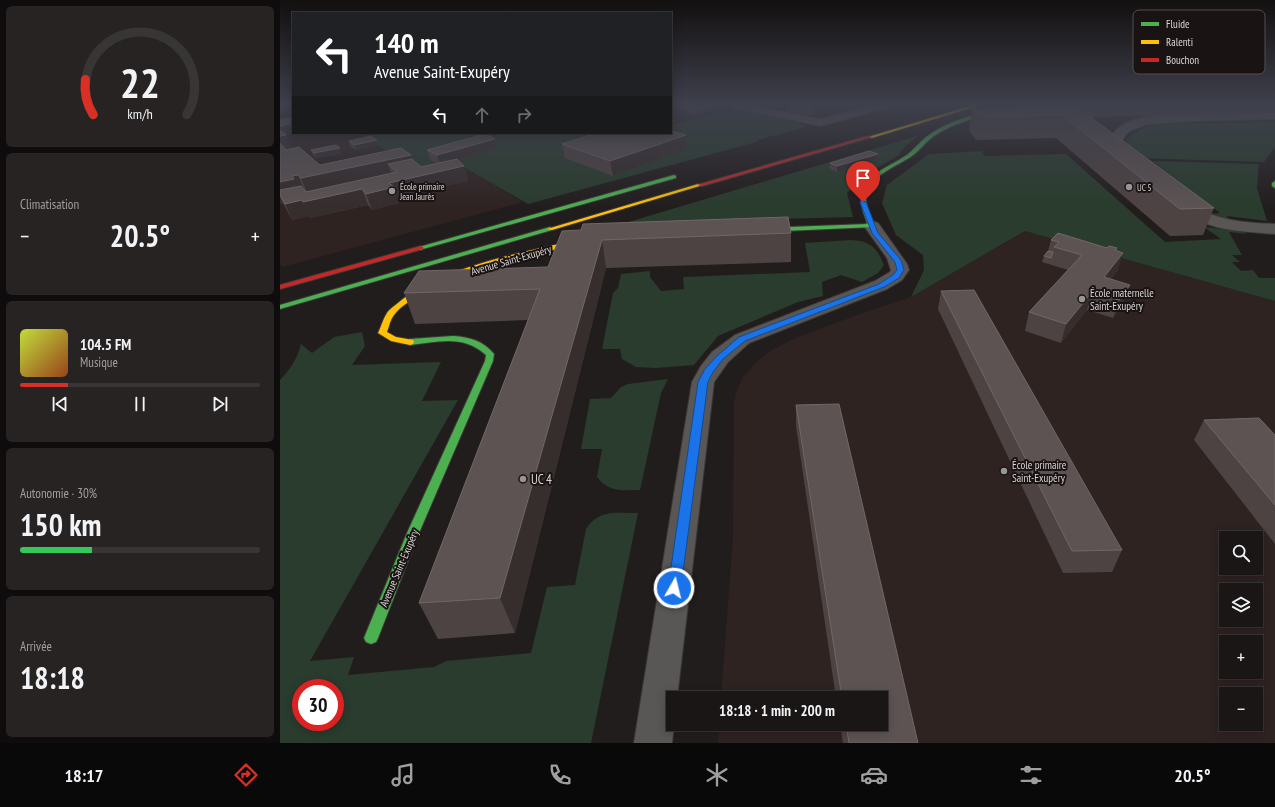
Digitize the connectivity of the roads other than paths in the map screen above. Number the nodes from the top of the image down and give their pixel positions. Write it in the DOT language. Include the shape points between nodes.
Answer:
graph roads {
  1 [pos="863,139"];
  2 [pos="928,139"];
  3 [pos="1117,139"];
  4 [pos="1140,169"];
  5 [pos="687,174"];
  6 [pos="1275,183"];
  7 [pos="1275,186"];
  8 [pos="1171,192"];
  9 [pos="872,226"];
  10 [pos="1275,229"];
  11 [pos="752,230"];
  12 [pos="596,239"];
  13 [pos="280,287"];
  14 [pos="280,308"];
  15 [pos="371,638"];
  16 [pos="653,743"];
  1 -- 14 [label="main road"];
  2 -- 9 [label="main road" via="911,155 875,176 867,186 863,202"];
  3 -- 4 [label="street" via="1117,148 1123,156"];
  5 -- 13 [label="main road"];
  6 -- 7 [label="main road"];
  8 -- 10 [label="street" via="1213,221"];
  9 -- 11 [label="main road"];
  9 -- 16 [label="street" via="880,240 899,261 900,270 896,276 881,285 742,339 720,358 703,382"];
  12 -- 15 [label="main road, Avenue Saint-Exupéry" via="514,258 441,281 406,299 393,308 387,317 382,333 388,338 404,341 463,339 476,343 490,354 391,583"];
}
